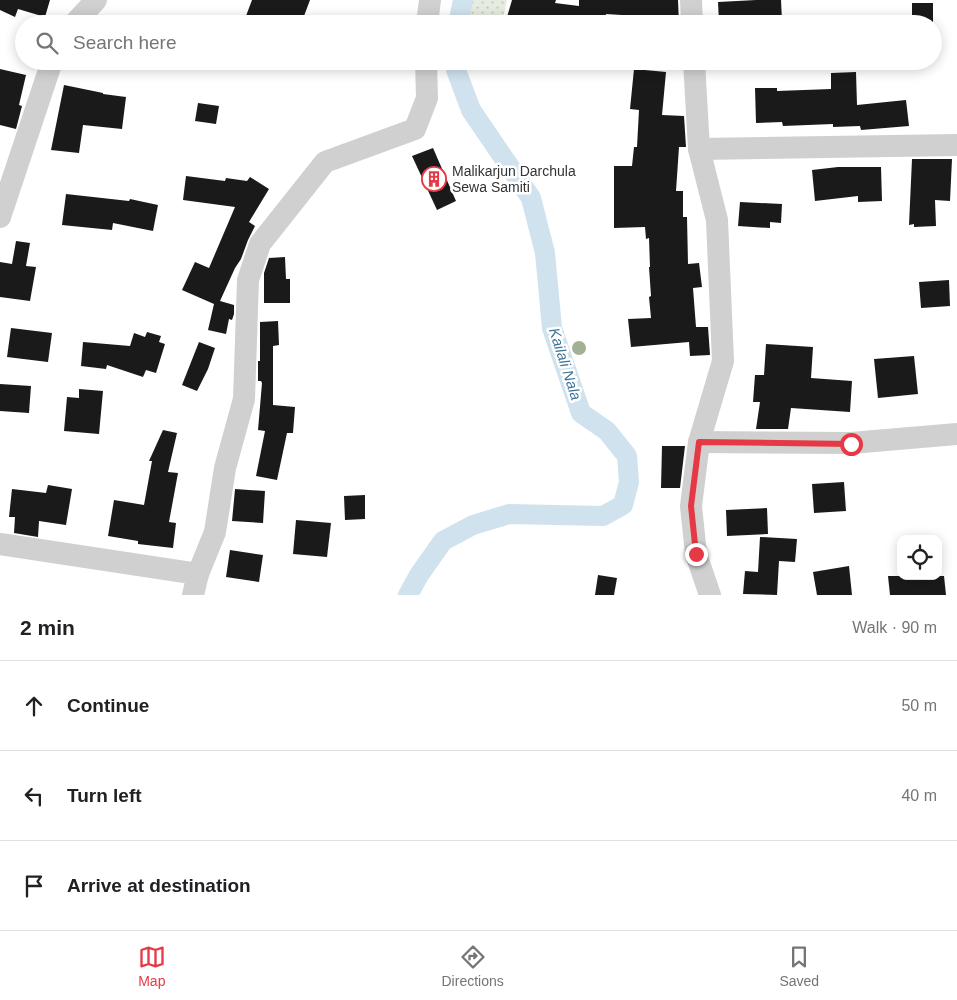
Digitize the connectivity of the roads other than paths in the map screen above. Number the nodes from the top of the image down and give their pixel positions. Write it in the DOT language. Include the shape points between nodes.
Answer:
graph roads {
  1 [pos="96,0"];
  2 [pos="430,0"];
  3 [pos="691,0"];
  4 [pos="82,15"];
  5 [pos="428,15"];
  6 [pos="692,15"];
  7 [pos="49,70"];
  8 [pos="426,70"];
  9 [pos="695,70"];
  10 [pos="957,145"];
  11 [pos="699,149"];
  12 [pos="0,217"];
  13 [pos="957,434"];
  14 [pos="699,442"];
  15 [pos="0,544"];
  16 [pos="195,584"];
  17 [pos="710,595"];
  1 -- 4 [label="street"];
  2 -- 5 [label="street"];
  3 -- 6 [label="street"];
  7 -- 12 [label="street"];
  8 -- 16 [label="street" via="428,98 415,129 325,162 260,244 248,280 244,399 225,468 215,532"];
  9 -- 11 [label="street"];
  10 -- 11 [label="street"];
  11 -- 14 [label="street" via="717,220 723,361"];
  13 -- 14 [label="street" via="851,444"];
  14 -- 17 [label="street" via="691,506 696,554"];
  15 -- 16 [label="street"];
}
